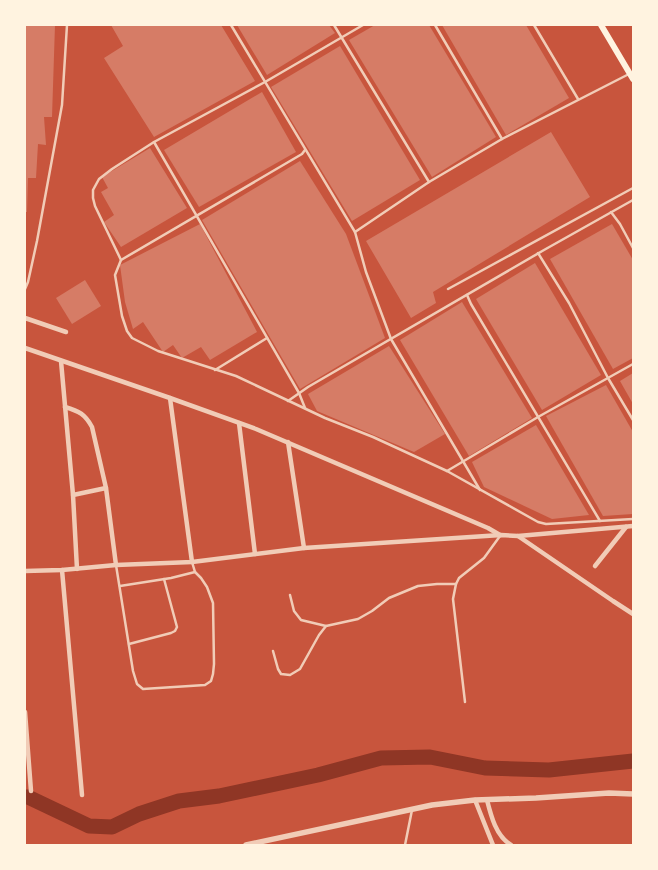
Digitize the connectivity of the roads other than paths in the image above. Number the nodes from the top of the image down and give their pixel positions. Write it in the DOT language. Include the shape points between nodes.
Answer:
graph roads {
  1 [pos="67,25"];
  2 [pos="231,25"];
  3 [pos="334,25"];
  4 [pos="363,25"];
  5 [pos="435,25"];
  6 [pos="534,25"];
  7 [pos="600,25"];
  8 [pos="341,38"];
  9 [pos="632,75"];
  10 [pos="264,82"];
  11 [pos="578,99"];
  12 [pos="502,139"];
  13 [pos="154,142"];
  14 [pos="306,150"];
  15 [pos="429,182"];
  16 [pos="633,188"];
  17 [pos="633,200"];
  18 [pos="611,212"];
  19 [pos="197,215"];
  20 [pos="354,232"];
  21 [pos="633,248"];
  22 [pos="538,253"];
  23 [pos="121,260"];
  24 [pos="25,289"];
  25 [pos="448,289"];
  26 [pos="467,295"];
  27 [pos="25,318"];
  28 [pos="66,332"];
  29 [pos="267,338"];
  30 [pos="391,339"];
  31 [pos="25,348"];
  32 [pos="62,361"];
  33 [pos="633,364"];
  34 [pos="216,370"];
  35 [pos="608,378"];
  36 [pos="299,393"];
  37 [pos="170,398"];
  38 [pos="288,401"];
  39 [pos="65,407"];
  40 [pos="306,409"];
  41 [pos="538,417"];
  42 [pos="633,420"];
  43 [pos="239,423"];
  44 [pos="288,442"];
  45 [pos="464,462"];
  46 [pos="447,471"];
  47 [pos="106,488"];
  48 [pos="480,490"];
  49 [pos="72,495"];
  50 [pos="633,519"];
  51 [pos="600,522"];
  52 [pos="633,526"];
  53 [pos="626,527"];
  54 [pos="501,535"];
  55 [pos="518,536"];
  56 [pos="304,548"];
  57 [pos="255,554"];
  58 [pos="192,562"];
  59 [pos="116,565"];
  60 [pos="595,566"];
  61 [pos="77,569"];
  62 [pos="62,570"];
  63 [pos="25,571"];
  64 [pos="195,572"];
  65 [pos="164,579"];
  66 [pos="456,584"];
  67 [pos="120,586"];
  68 [pos="290,595"];
  69 [pos="633,614"];
  70 [pos="326,626"];
  71 [pos="129,644"];
  72 [pos="273,651"];
  73 [pos="465,702"];
  74 [pos="25,712"];
  75 [pos="31,791"];
  76 [pos="633,794"];
  77 [pos="82,795"];
  78 [pos="474,800"];
  79 [pos="487,800"];
  80 [pos="412,808"];
  81 [pos="246,845"];
  82 [pos="405,845"];
  83 [pos="493,845"];
  84 [pos="511,845"];
  1 -- 24 [label="lane" via="62,105"];
  2 -- 10 [label="lane"];
  3 -- 8 [label="lane"];
  4 -- 8 [label="lane"];
  5 -- 12 [label="lane"];
  6 -- 11 [label="lane"];
  7 -- 9 [label="main road"];
  8 -- 10 [label="lane"];
  8 -- 15 [label="lane"];
  9 -- 11 [label="lane"];
  10 -- 13 [label="lane"];
  10 -- 14 [label="lane"];
  11 -- 12 [label="lane"];
  12 -- 15 [label="lane"];
  13 -- 19 [label="lane"];
  13 -- 23 [label="lane" via="99,179 93,190 95,206"];
  14 -- 19 [label="lane"];
  14 -- 20 [label="lane"];
  15 -- 20 [label="lane"];
  16 -- 25 [label="lane"];
  17 -- 18 [label="lane"];
  18 -- 21 [label="lane"];
  18 -- 22 [label="lane"];
  19 -- 23 [label="lane"];
  19 -- 29 [label="lane"];
  20 -- 30 [label="lane"];
  22 -- 26 [label="lane"];
  22 -- 35 [label="lane" via="569,303"];
  23 -- 34 [label="lane" via="115,275 122,316 132,338 158,351"];
  26 -- 30 [label="lane"];
  26 -- 41 [label="lane"];
  27 -- 28 [label="street"];
  29 -- 34 [label="lane"];
  29 -- 36 [label="lane"];
  30 -- 36 [label="lane"];
  30 -- 45 [label="lane"];
  31 -- 32 [label="street"];
  32 -- 37 [label="street"];
  32 -- 39 [label="street"];
  33 -- 35 [label="lane"];
  34 -- 38 [label="lane"];
  35 -- 41 [label="lane"];
  35 -- 42 [label="lane"];
  36 -- 38 [label="lane"];
  36 -- 40 [label="lane"];
  37 -- 43 [label="street"];
  37 -- 58 [label="street"];
  38 -- 40 [label="lane"];
  39 -- 47 [label="street" via="88,419"];
  39 -- 49 [label="street"];
  40 -- 46 [label="lane"];
  41 -- 45 [label="lane"];
  41 -- 51 [label="lane"];
  43 -- 44 [label="street"];
  43 -- 57 [label="street"];
  44 -- 54 [label="street"];
  44 -- 56 [label="street"];
  45 -- 46 [label="lane"];
  45 -- 48 [label="lane"];
  46 -- 48 [label="lane"];
  47 -- 49 [label="street"];
  47 -- 59 [label="street"];
  48 -- 51 [label="lane" via="538,522"];
  49 -- 61 [label="street"];
  50 -- 51 [label="lane"];
  52 -- 53 [label="street"];
  53 -- 55 [label="street"];
  53 -- 60 [label="street"];
  54 -- 55 [label="street"];
  54 -- 56 [label="street"];
  54 -- 66 [label="lane" via="484,558"];
  55 -- 69 [label="street"];
  56 -- 57 [label="street"];
  57 -- 58 [label="street"];
  58 -- 59 [label="street"];
  58 -- 64 [label="lane"];
  59 -- 61 [label="street"];
  59 -- 67 [label="lane"];
  61 -- 62 [label="street"];
  62 -- 63 [label="street"];
  62 -- 77 [label="street"];
  64 -- 65 [label="lane"];
  64 -- 71 [label="lane" via="207,586 213,602 214,664 211,681 205,685 143,689 136,684"];
  65 -- 67 [label="lane"];
  65 -- 71 [label="lane" via="177,627 175,631"];
  66 -- 70 [label="lane" via="418,586 389,598 358,619"];
  66 -- 73 [label="lane" via="454,599"];
  67 -- 71 [label="lane"];
  68 -- 70 [label="lane" via="294,611 301,620"];
  70 -- 72 [label="lane" via="300,669 290,675 281,674"];
  74 -- 75 [label="street"];
  76 -- 79 [label="street"];
  78 -- 79 [label="street"];
  78 -- 80 [label="street"];
  78 -- 83 [label="street"];
  79 -- 84 [label="street" via="496,828"];
  80 -- 81 [label="street"];
  80 -- 82 [label="lane"];
}
